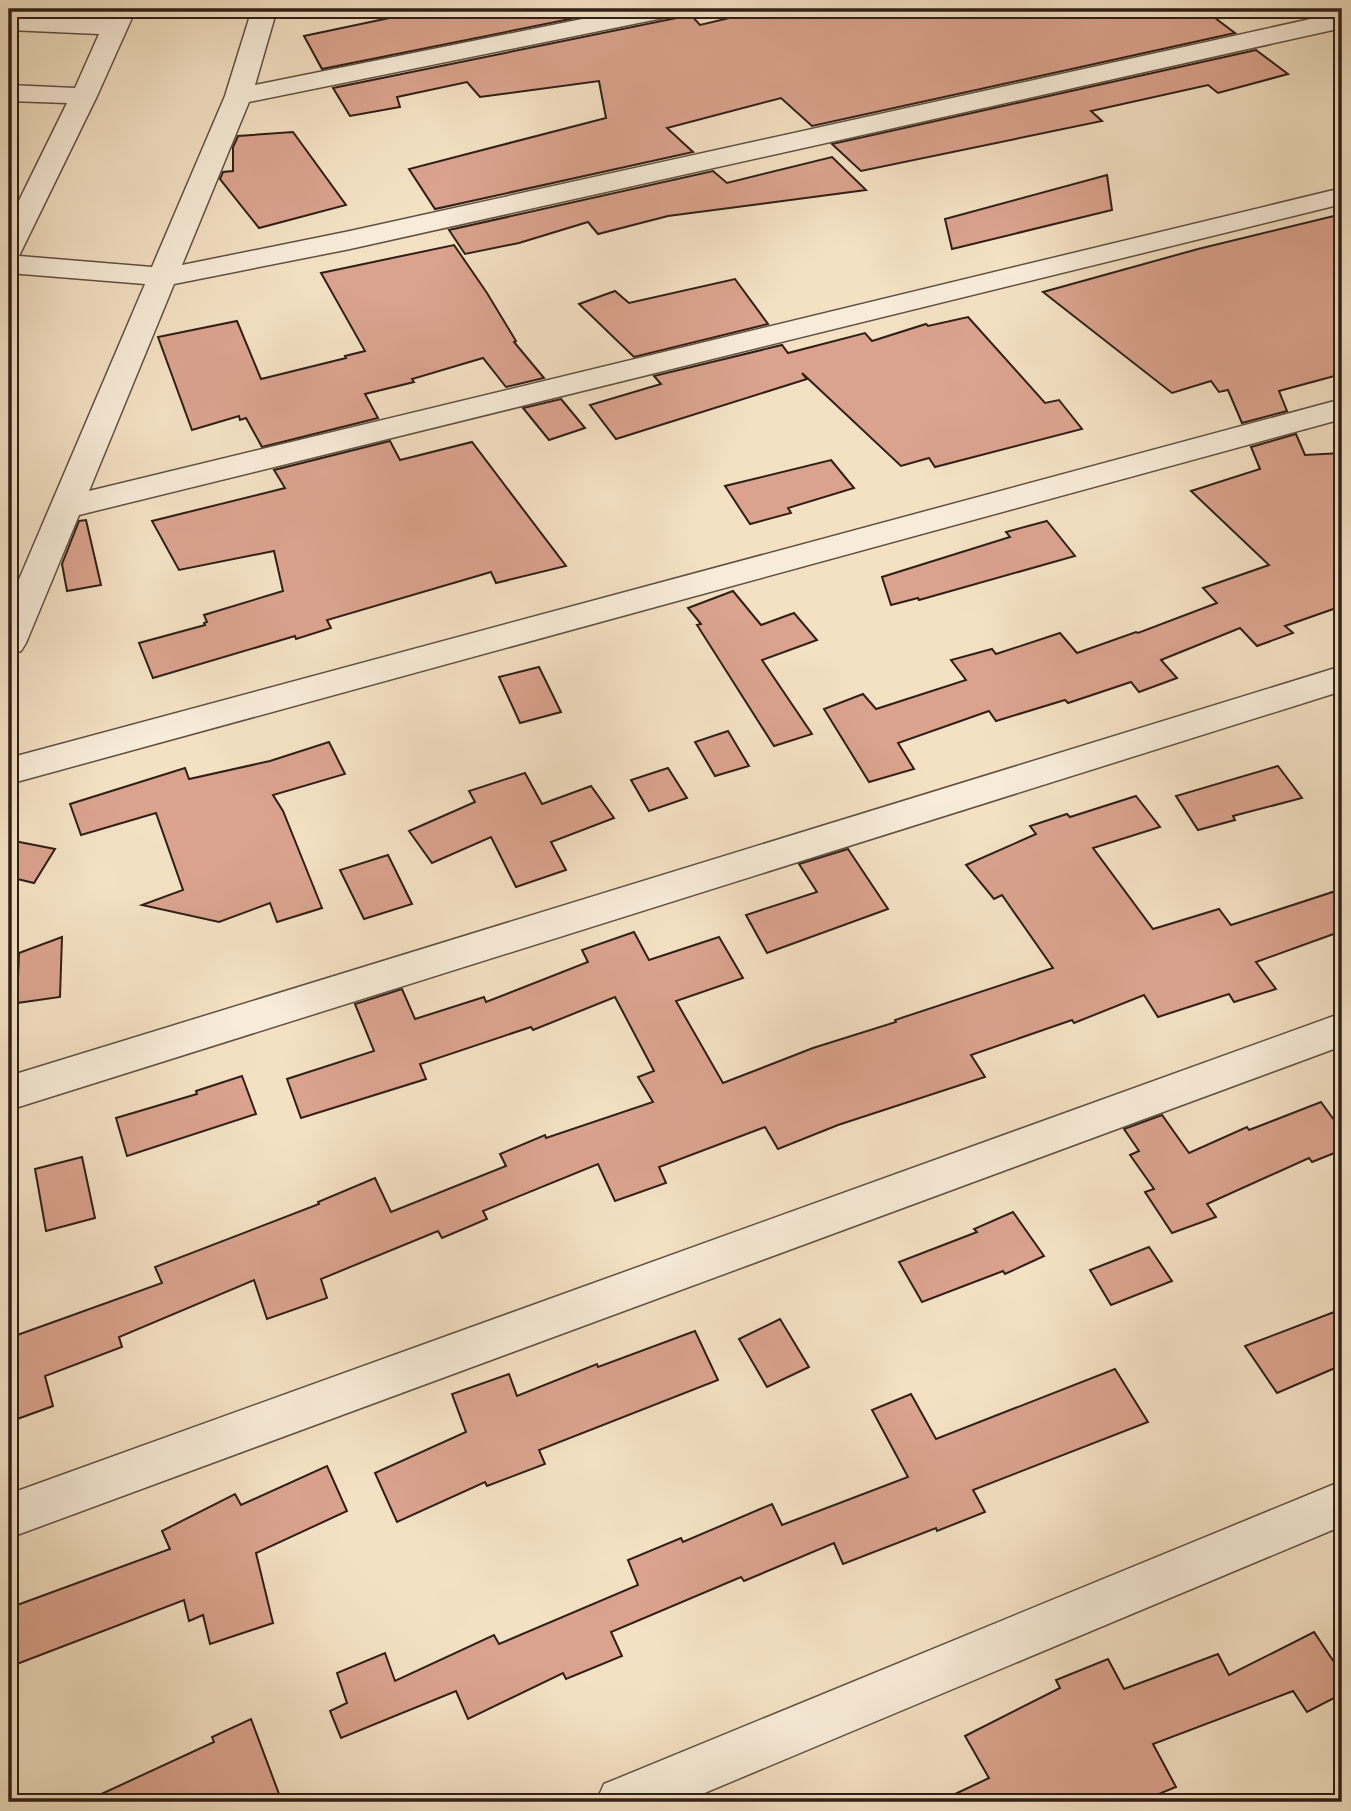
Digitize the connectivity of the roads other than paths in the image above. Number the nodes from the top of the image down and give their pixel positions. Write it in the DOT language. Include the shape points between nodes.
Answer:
graph roads {
  1 [pos="264,9"];
  2 [pos="668,9"];
  3 [pos="119,18"];
  4 [pos="1342,20"];
  5 [pos="9,22"];
  6 [pos="9,93"];
  7 [pos="85,96"];
  8 [pos="238,96"];
  9 [pos="1342,196"];
  10 [pos="22,197"];
  11 [pos="9,250"];
  12 [pos="9,264"];
  13 [pos="163,277"];
  14 [pos="1342,410"];
  15 [pos="67,506"];
  16 [pos="9,643"];
  17 [pos="1342,678"];
  18 [pos="9,771"];
  19 [pos="1342,1029"];
  20 [pos="9,1093"];
  21 [pos="1342,1503"];
  22 [pos="9,1516"];
  23 [pos="622,1802"];
  1 -- 8 [label="street"];
  2 -- 8 [label="street"];
  3 -- 5 [label="street"];
  3 -- 7 [label="street"];
  4 -- 13 [label="street" via="350,240"];
  6 -- 7 [label="street"];
  7 -- 10 [label="street"];
  8 -- 13 [label="street"];
  9 -- 15 [label="street"];
  10 -- 11 [label="street"];
  12 -- 13 [label="street"];
  13 -- 15 [label="street"];
  14 -- 18 [label="street"];
  15 -- 16 [label="street"];
  17 -- 20 [label="street"];
  19 -- 22 [label="street"];
  21 -- 23 [label="street"];
}
